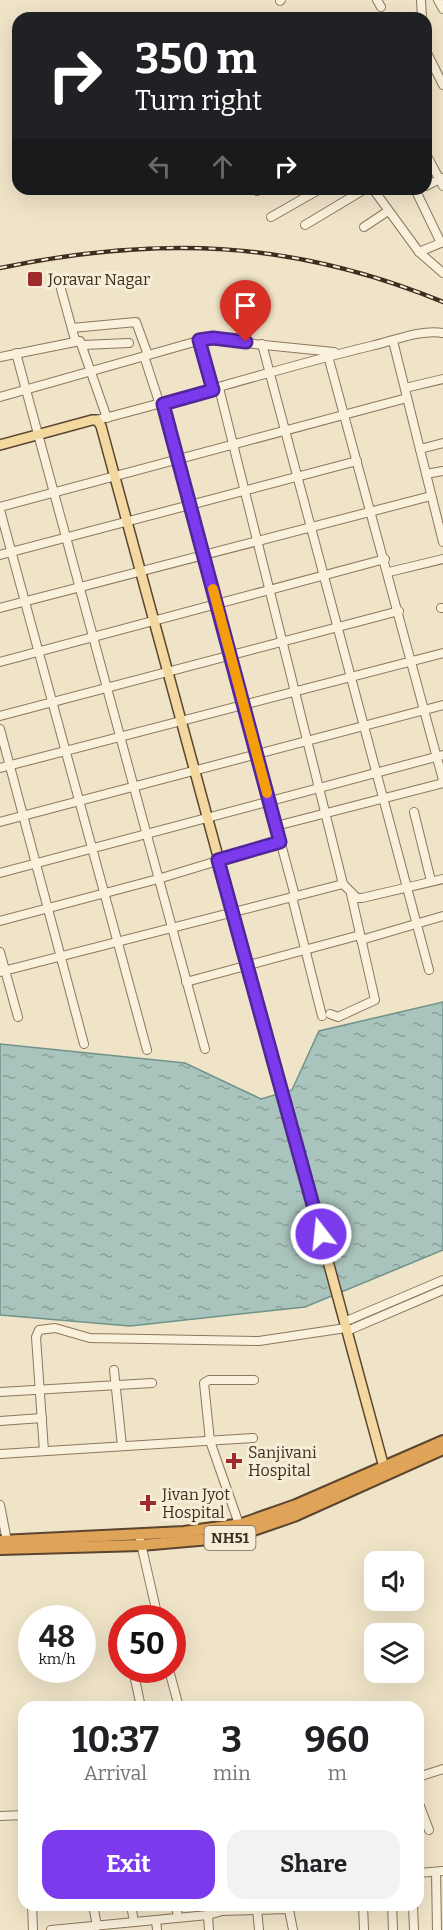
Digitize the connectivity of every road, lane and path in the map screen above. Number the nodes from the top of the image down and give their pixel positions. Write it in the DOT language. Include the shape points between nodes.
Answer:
graph roads {
  1 [pos="438,0"];
  2 [pos="443,9"];
  3 [pos="432,63"];
  4 [pos="443,85"];
  5 [pos="432,164"];
  6 [pos="442,181"];
  7 [pos="310,195"];
  8 [pos="355,195"];
  9 [pos="378,195"];
  10 [pos="419,195"];
  11 [pos="388,211"];
  12 [pos="271,217"];
  13 [pos="305,225"];
  14 [pos="363,227"];
  15 [pos="442,242"];
  16 [pos="419,252"];
  17 [pos="443,273"];
  18 [pos="61,289"];
  19 [pos="72,328"];
  20 [pos="443,333"];
  21 [pos="199,340"];
  22 [pos="393,341"];
  23 [pos="79,342"];
  24 [pos="129,343"];
  25 [pos="262,344"];
  26 [pos="16,353"];
  27 [pos="341,353"];
  28 [pos="146,355"];
  29 [pos="0,357"];
  30 [pos="328,357"];
  31 [pos="92,371"];
  32 [pos="271,373"];
  33 [pos="443,379"];
  34 [pos="405,388"];
  35 [pos="216,389"];
  36 [pos="26,390"];
  37 [pos="0,396"];
  38 [pos="407,398"];
  39 [pos="162,405"];
  40 [pos="344,414"];
  41 [pos="102,419"];
  42 [pos="285,430"];
  43 [pos="37,435"];
  44 [pos="443,443"];
  45 [pos="0,445"];
  46 [pos="233,445"];
  47 [pos="420,449"];
  48 [pos="178,459"];
  49 [pos="357,461"];
  50 [pos="443,471"];
  51 [pos="426,474"];
  52 [pos="114,476"];
  53 [pos="297,476"];
  54 [pos="244,491"];
  55 [pos="53,493"];
  56 [pos="431,496"];
  57 [pos="190,505"];
  58 [pos="0,508"];
  59 [pos="372,511"];
  60 [pos="439,514"];
  61 [pos="127,522"];
  62 [pos="310,526"];
  63 [pos="66,538"];
  64 [pos="256,540"];
  65 [pos="443,542"];
  66 [pos="12,552"];
  67 [pos="203,554"];
  68 [pos="0,555"];
  69 [pos="385,559"];
  70 [pos="443,559"];
  71 [pos="140,570"];
  72 [pos="389,572"];
  73 [pos="324,576"];
  74 [pos="80,586"];
  75 [pos="268,591"];
  76 [pos="26,601"];
  77 [pos="217,605"];
  78 [pos="0,608"];
  79 [pos="399,611"];
  80 [pos="154,621"];
  81 [pos="338,627"];
  82 [pos="94,637"];
  83 [pos="282,643"];
  84 [pos="39,652"];
  85 [pos="443,653"];
  86 [pos="231,656"];
  87 [pos="413,660"];
  88 [pos="0,662"];
  89 [pos="168,673"];
  90 [pos="351,676"];
  91 [pos="107,688"];
  92 [pos="294,691"];
  93 [pos="52,702"];
  94 [pos="244,704"];
  95 [pos="443,705"];
  96 [pos="425,710"];
  97 [pos="0,716"];
  98 [pos="181,721"];
  99 [pos="364,726"];
  100 [pos="0,729"];
  101 [pos="120,737"];
  102 [pos="307,742"];
  103 [pos="65,751"];
  104 [pos="257,755"];
  105 [pos="440,756"];
  106 [pos="10,765"];
  107 [pos="0,768"];
  108 [pos="195,772"];
  109 [pos="376,773"];
  110 [pos="443,781"];
  111 [pos="134,788"];
  112 [pos="319,788"];
  113 [pos="383,798"];
  114 [pos="270,801"];
  115 [pos="79,802"];
  116 [pos="414,812"];
  117 [pos="326,813"];
  118 [pos="23,816"];
  119 [pos="207,818"];
  120 [pos="0,822"];
  121 [pos="276,826"];
  122 [pos="146,834"];
  123 [pos="280,842"];
  124 [pos="91,849"];
  125 [pos="218,860"];
  126 [pos="36,863"];
  127 [pos="0,873"];
  128 [pos="158,879"];
  129 [pos="443,879"];
  130 [pos="431,881"];
  131 [pos="343,885"];
  132 [pos="407,887"];
  133 [pos="103,894"];
  134 [pos="351,894"];
  135 [pos="293,897"];
  136 [pos="48,908"];
  137 [pos="232,913"];
  138 [pos="443,916"];
  139 [pos="0,921"];
  140 [pos="417,924"];
  141 [pos="171,928"];
  142 [pos="361,937"];
  143 [pos="116,942"];
  144 [pos="305,950"];
  145 [pos="0,952"];
  146 [pos="61,956"];
  147 [pos="247,966"];
  148 [pos="429,970"];
  149 [pos="3,972"];
  150 [pos="186,982"];
  151 [pos="18,1017"];
  152 [pos="84,1044"];
  153 [pos="205,1049"];
  154 [pos="147,1050"];
  155 [pos="443,1280"];
  156 [pos="443,1290"];
  157 [pos="346,1327"];
  158 [pos="114,1370"];
  159 [pos="254,1380"];
  160 [pos="152,1383"];
  161 [pos="116,1385"];
  162 [pos="39,1391"];
  163 [pos="0,1392"];
  164 [pos="42,1418"];
  165 [pos="0,1421"];
  166 [pos="253,1438"];
  167 [pos="210,1441"];
  168 [pos="443,1441"];
  169 [pos="122,1446"];
  170 [pos="443,1449"];
  171 [pos="44,1451"];
  172 [pos="0,1454"];
  173 [pos="385,1471"];
  174 [pos="0,1505"];
  175 [pos="239,1524"];
  176 [pos="140,1540"];
  177 [pos="2,1543"];
  178 [pos="155,1605"];
  179 [pos="136,1683"];
  180 [pos="173,1683"];
  181 [pos="140,1701"];
  182 [pos="177,1701"];
  183 [pos="443,1769"];
  184 [pos="424,1775"];
  185 [pos="0,1815"];
  186 [pos="18,1815"];
  187 [pos="424,1817"];
  188 [pos="429,1830"];
  189 [pos="439,1872"];
  190 [pos="424,1873"];
  191 [pos="32,1911"];
  192 [pos="94,1911"];
  193 [pos="132,1911"];
  194 [pos="177,1911"];
  195 [pos="217,1911"];
  196 [pos="257,1911"];
  197 [pos="290,1911"];
  198 [pos="363,1911"];
  199 [pos="392,1911"];
  200 [pos="413,1911"];
  201 [pos="208,1915"];
  202 [pos="178,1918"];
  203 [pos="156,1920"];
  204 [pos="134,1922"];
  205 [pos="97,1926"];
  206 [pos="110,1927"];
  207 [pos="33,1930"];
  208 [pos="53,1930"];
  209 [pos="157,1930"];
  210 [pos="209,1930"];
  211 [pos="259,1930"];
  212 [pos="293,1930"];
  213 [pos="364,1930"];
  214 [pos="393,1930"];
  215 [pos="414,1930"];
  216 [pos="437,1930"];
  1 -- 2 [label="street"];
  3 -- 4 [label="street"];
  5 -- 6 [label="street"];
  7 -- 12 [label="street"];
  8 -- 13 [label="street"];
  9 -- 11 [label="street"];
  10 -- 15 [label="street"];
  11 -- 14 [label="street"];
  11 -- 16 [label="street"];
  15 -- 16 [label="street"];
  16 -- 17 [label="street"];
  18 -- 19 [label="street"];
  19 -- 23 [label="street"];
  19 -- 28 [label="street" via="136,322"];
  20 -- 22 [label="street"];
  21 -- 25 [label="street"];
  21 -- 28 [label="street"];
  21 -- 35 [label="street"];
  22 -- 27 [label="street"];
  22 -- 34 [label="street"];
  23 -- 24 [label="street"];
  23 -- 26 [label="street"];
  23 -- 31 [label="street"];
  25 -- 27 [label="street"];
  25 -- 32 [label="street"];
  26 -- 29 [label="street"];
  26 -- 36 [label="street"];
  27 -- 30 [label="street"];
  28 -- 31 [label="street"];
  28 -- 39 [label="street"];
  30 -- 32 [label="street"];
  30 -- 40 [label="street"];
  31 -- 36 [label="street"];
  31 -- 41 [label="street"];
  32 -- 35 [label="street"];
  32 -- 42 [label="street"];
  33 -- 34 [label="street"];
  34 -- 38 [label="street"];
  35 -- 39 [label="street"];
  35 -- 46 [label="street"];
  36 -- 37 [label="street"];
  36 -- 43 [label="street"];
  38 -- 40 [label="street"];
  38 -- 47 [label="street"];
  39 -- 41 [label="street"];
  39 -- 48 [label="street"];
  40 -- 42 [label="street"];
  40 -- 49 [label="street"];
  41 -- 43 [label="main road"];
  41 -- 52 [label="main road"];
  42 -- 46 [label="street"];
  42 -- 53 [label="street"];
  43 -- 45 [label="main road"];
  43 -- 55 [label="street"];
  44 -- 47 [label="street"];
  46 -- 48 [label="street"];
  46 -- 54 [label="street"];
  47 -- 51 [label="street"];
  48 -- 52 [label="street"];
  48 -- 57 [label="street"];
  49 -- 53 [label="street"];
  49 -- 59 [label="street"];
  50 -- 51 [label="street"];
  51 -- 56 [label="street"];
  52 -- 55 [label="street"];
  52 -- 61 [label="main road"];
  53 -- 54 [label="street"];
  53 -- 62 [label="street"];
  54 -- 57 [label="street"];
  54 -- 64 [label="street"];
  55 -- 58 [label="street"];
  55 -- 63 [label="street"];
  56 -- 59 [label="street"];
  56 -- 60 [label="street"];
  57 -- 61 [label="street"];
  57 -- 67 [label="street"];
  58 -- 66 [label="street"];
  59 -- 62 [label="street"];
  59 -- 69 [label="street"];
  60 -- 65 [label="street"];
  61 -- 63 [label="street"];
  61 -- 71 [label="main road"];
  62 -- 64 [label="street"];
  62 -- 73 [label="street"];
  63 -- 66 [label="street"];
  63 -- 74 [label="street"];
  64 -- 67 [label="street"];
  64 -- 75 [label="street"];
  66 -- 68 [label="street"];
  66 -- 76 [label="street"];
  67 -- 71 [label="street"];
  67 -- 77 [label="street"];
  69 -- 72 [label="street"];
  69 -- 73 [label="street"];
  70 -- 72 [label="street"];
  71 -- 74 [label="street"];
  71 -- 80 [label="main road"];
  72 -- 79 [label="street"];
  73 -- 75 [label="street"];
  73 -- 81 [label="street"];
  74 -- 76 [label="street"];
  74 -- 82 [label="street"];
  75 -- 77 [label="street"];
  75 -- 83 [label="street"];
  76 -- 78 [label="street"];
  76 -- 84 [label="street"];
  77 -- 80 [label="street"];
  77 -- 86 [label="street"];
  79 -- 81 [label="street"];
  79 -- 87 [label="street"];
  80 -- 82 [label="street"];
  80 -- 89 [label="main road"];
  81 -- 83 [label="street"];
  81 -- 90 [label="street"];
  82 -- 84 [label="street"];
  82 -- 91 [label="street"];
  83 -- 86 [label="street"];
  83 -- 92 [label="street"];
  84 -- 88 [label="street"];
  84 -- 93 [label="street"];
  85 -- 87 [label="street"];
  86 -- 89 [label="street"];
  86 -- 94 [label="street"];
  87 -- 90 [label="street"];
  87 -- 96 [label="street"];
  89 -- 91 [label="street"];
  89 -- 98 [label="main road"];
  90 -- 92 [label="street"];
  90 -- 99 [label="street"];
  91 -- 93 [label="street"];
  91 -- 101 [label="street"];
  92 -- 94 [label="street"];
  92 -- 102 [label="street"];
  93 -- 97 [label="street"];
  93 -- 103 [label="street"];
  94 -- 98 [label="street"];
  94 -- 104 [label="street"];
  95 -- 96 [label="street"];
  96 -- 99 [label="street"];
  96 -- 105 [label="street"];
  98 -- 101 [label="street"];
  98 -- 108 [label="main road"];
  99 -- 102 [label="street"];
  99 -- 109 [label="street"];
  100 -- 106 [label="street"];
  101 -- 103 [label="street"];
  101 -- 111 [label="street"];
  102 -- 104 [label="street"];
  102 -- 112 [label="street"];
  103 -- 106 [label="street"];
  103 -- 115 [label="street"];
  104 -- 108 [label="street"];
  104 -- 114 [label="street"];
  105 -- 109 [label="street"];
  105 -- 110 [label="street"];
  106 -- 107 [label="street"];
  106 -- 118 [label="street"];
  108 -- 111 [label="street"];
  108 -- 119 [label="main road"];
  109 -- 112 [label="street"];
  109 -- 113 [label="street"];
  110 -- 113 [label="street"];
  111 -- 115 [label="street"];
  111 -- 122 [label="street"];
  112 -- 114 [label="street"];
  112 -- 117 [label="street"];
  113 -- 117 [label="street"];
  113 -- 132 [label="street"];
  114 -- 119 [label="street"];
  114 -- 121 [label="street"];
  115 -- 118 [label="street"];
  115 -- 124 [label="street"];
  116 -- 130 [label="street"];
  117 -- 121 [label="street"];
  117 -- 131 [label="street"];
  118 -- 120 [label="street"];
  118 -- 126 [label="street"];
  119 -- 122 [label="street"];
  119 -- 125 [label="main road"];
  121 -- 123 [label="street"];
  122 -- 124 [label="street"];
  122 -- 128 [label="street"];
  123 -- 125 [label="street"];
  123 -- 135 [label="street"];
  124 -- 126 [label="street"];
  124 -- 133 [label="street"];
  125 -- 128 [label="street"];
  125 -- 137 [label="main road"];
  126 -- 127 [label="street"];
  126 -- 136 [label="street"];
  128 -- 133 [label="street"];
  128 -- 141 [label="street"];
  129 -- 130 [label="street"];
  130 -- 132 [label="street"];
  131 -- 134 [label="street"];
  131 -- 135 [label="street"];
  132 -- 134 [label="street" via="362,898"];
  132 -- 140 [label="street"];
  133 -- 136 [label="street"];
  133 -- 143 [label="street"];
  134 -- 142 [label="street"];
  135 -- 137 [label="street"];
  135 -- 144 [label="street"];
  136 -- 139 [label="street"];
  136 -- 146 [label="street"];
  137 -- 141 [label="street"];
  137 -- 147 [label="main road"];
  138 -- 140 [label="street"];
  140 -- 142 [label="street"];
  140 -- 148 [label="street"];
  141 -- 143 [label="street"];
  141 -- 150 [label="street"];
  142 -- 144 [label="street"];
  142 -- 144 [label="street" via="375,1000 338,1017 326,1015"];
  143 -- 146 [label="street"];
  143 -- 154 [label="street"];
  144 -- 147 [label="street"];
  145 -- 149 [label="street"];
  146 -- 149 [label="street"];
  146 -- 152 [label="street"];
  147 -- 150 [label="street"];
  147 -- 157 [label="main road"];
  149 -- 151 [label="street"];
  150 -- 153 [label="street"];
  155 -- 157 [label="street"];
  156 -- 157 [label="street"];
  157 -- 162 [label="street" via="259,1341 90,1338 45,1327 36,1337"];
  157 -- 173 [label="main road"];
  158 -- 161 [label="street"];
  159 -- 167 [label="street" via="204,1383"];
  160 -- 161 [label="street"];
  161 -- 162 [label="street"];
  161 -- 169 [label="street"];
  162 -- 163 [label="street"];
  162 -- 164 [label="street"];
  164 -- 165 [label="street"];
  164 -- 171 [label="street"];
  166 -- 167 [label="street"];
  167 -- 169 [label="street"];
  167 -- 175 [label="street"];
  168 -- 173 [label="highway, NH51"];
  169 -- 171 [label="street"];
  170 -- 173 [label="highway, NH51"];
  171 -- 172 [label="street"];
  173 -- 175 [label="highway, NH51"];
  173 -- 176 [label="highway, NH51" via="294,1516 233,1537"];
  174 -- 177 [label="street"];
  175 -- 176 [label="highway, NH51"];
  176 -- 177 [label="highway, NH51"];
  176 -- 178 [label="street"];
  179 -- 181 [label="street"];
  180 -- 182 [label="street"];
  183 -- 184 [label="street"];
  185 -- 186 [label="street"];
  187 -- 188 [label="street"];
  189 -- 190 [label="street"];
  189 -- 216 [label="street"];
  191 -- 207 [label="street"];
  192 -- 205 [label="street"];
  193 -- 204 [label="street"];
  194 -- 202 [label="street"];
  195 -- 201 [label="street"];
  196 -- 211 [label="street"];
  197 -- 212 [label="street"];
  198 -- 213 [label="street"];
  199 -- 214 [label="street"];
  200 -- 215 [label="street"];
  201 -- 202 [label="street"];
  201 -- 210 [label="street"];
  202 -- 203 [label="street"];
  203 -- 204 [label="street"];
  203 -- 209 [label="street"];
  204 -- 206 [label="street"];
  205 -- 206 [label="street"];
  205 -- 208 [label="street"];
}
